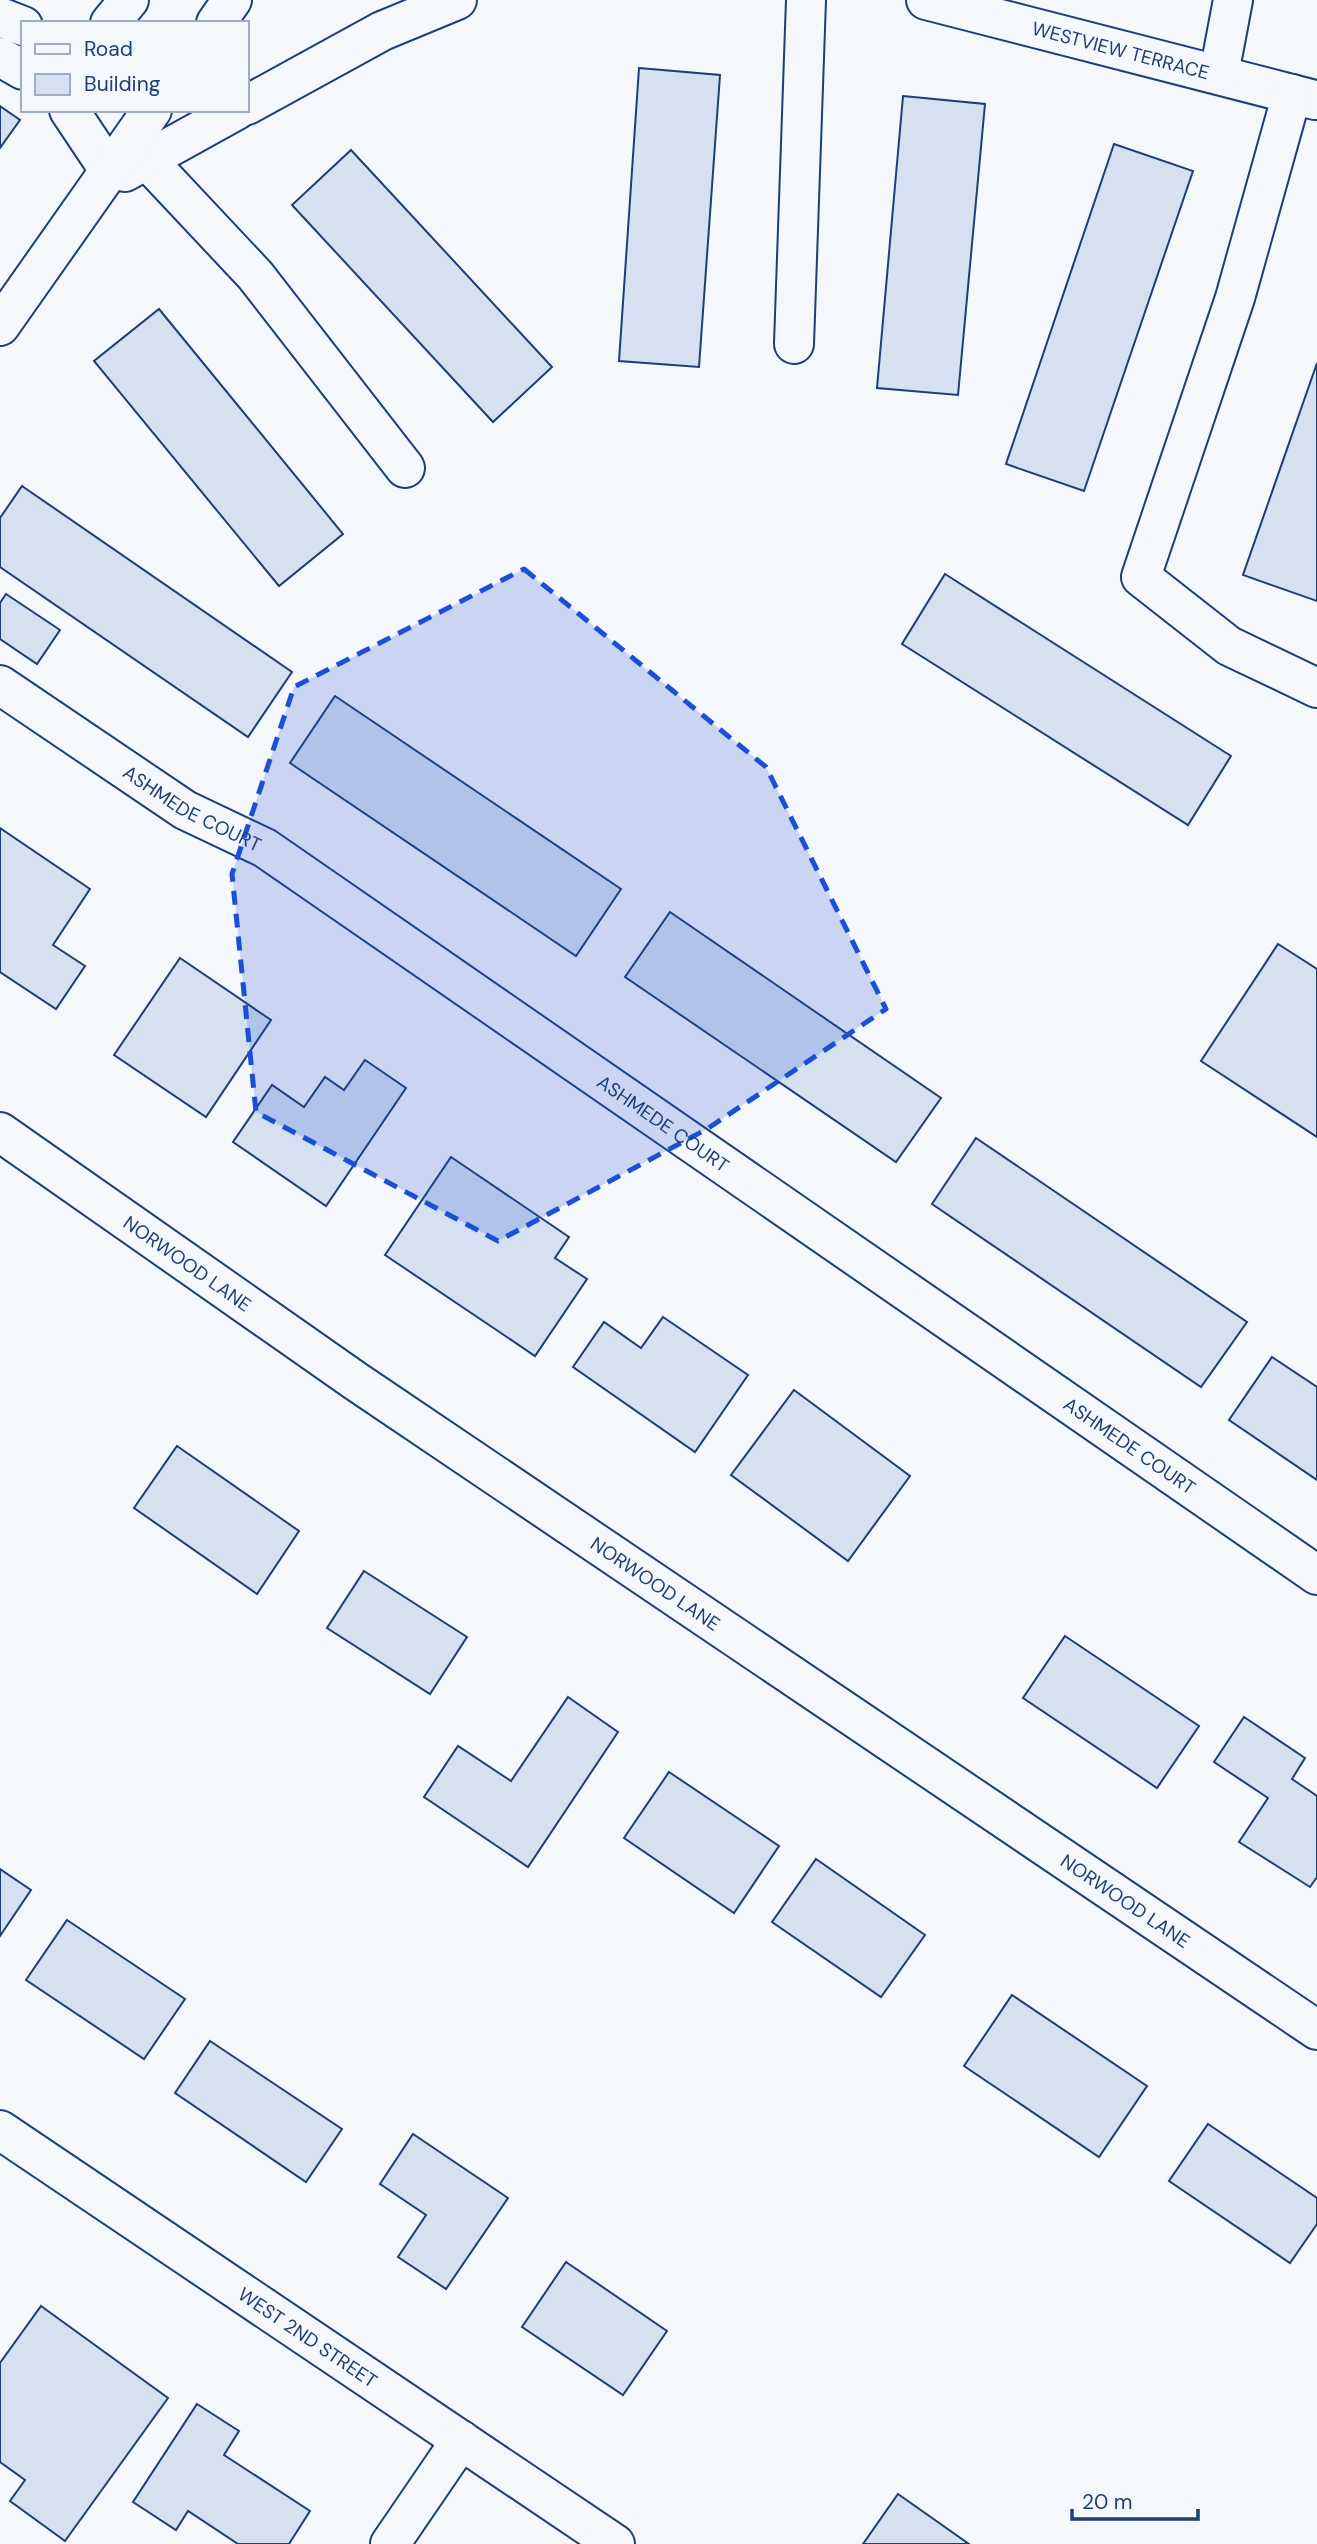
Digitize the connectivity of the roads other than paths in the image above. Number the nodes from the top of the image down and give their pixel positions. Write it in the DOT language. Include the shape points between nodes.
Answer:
graph roads {
  1 [pos="130,0"];
  2 [pos="232,0"];
  3 [pos="457,0"];
  4 [pos="806,0"];
  5 [pos="926,0"];
  6 [pos="1233,0"];
  7 [pos="0,18"];
  8 [pos="112,21"];
  9 [pos="217,21"];
  10 [pos="21,25"];
  11 [pos="0,57"];
  12 [pos="21,69"];
  13 [pos="1219,74"];
  14 [pos="1305,97"];
  15 [pos="248,104"];
  16 [pos="70,112"];
  17 [pos="151,112"];
  18 [pos="233,112"];
  19 [pos="147,160"];
  20 [pos="103,179"];
  21 [pos="0,326"];
  22 [pos="794,344"];
  23 [pos="405,468"];
  24 [pos="0,685"];
  25 [pos="1317,688"];
  26 [pos="0,1132"];
  27 [pos="1317,1575"];
  28 [pos="1317,2030"];
  29 [pos="0,2130"];
  30 [pos="461,2440"];
  31 [pos="390,2544"];
  32 [pos="615,2544"];
  1 -- 8 [label="street"];
  2 -- 9 [label="street"];
  3 -- 15 [label="street" via="382,31"];
  4 -- 22 [label="street"];
  5 -- 13 [label="street, WESTVIEW TERRACE"];
  6 -- 13 [label="street"];
  7 -- 10 [label="street"];
  11 -- 12 [label="street"];
  13 -- 14 [label="street, WESTVIEW TERRACE"];
  14 -- 25 [label="street" via="1142,577 1228,646"];
  16 -- 20 [label="street"];
  17 -- 20 [label="street"];
  18 -- 19 [label="street"];
  19 -- 20 [label="street"];
  19 -- 23 [label="street" via="255,275"];
  20 -- 21 [label="street"];
  24 -- 27 [label="street, ASHMEDE COURT" via="185,810 265,848"];
  26 -- 28 [label="street, NORWOOD LANE" via="357,1382"];
  29 -- 30 [label="street, WEST 2ND STREET"];
  30 -- 31 [label="street"];
  30 -- 32 [label="street, WEST 2ND STREET"];
}
